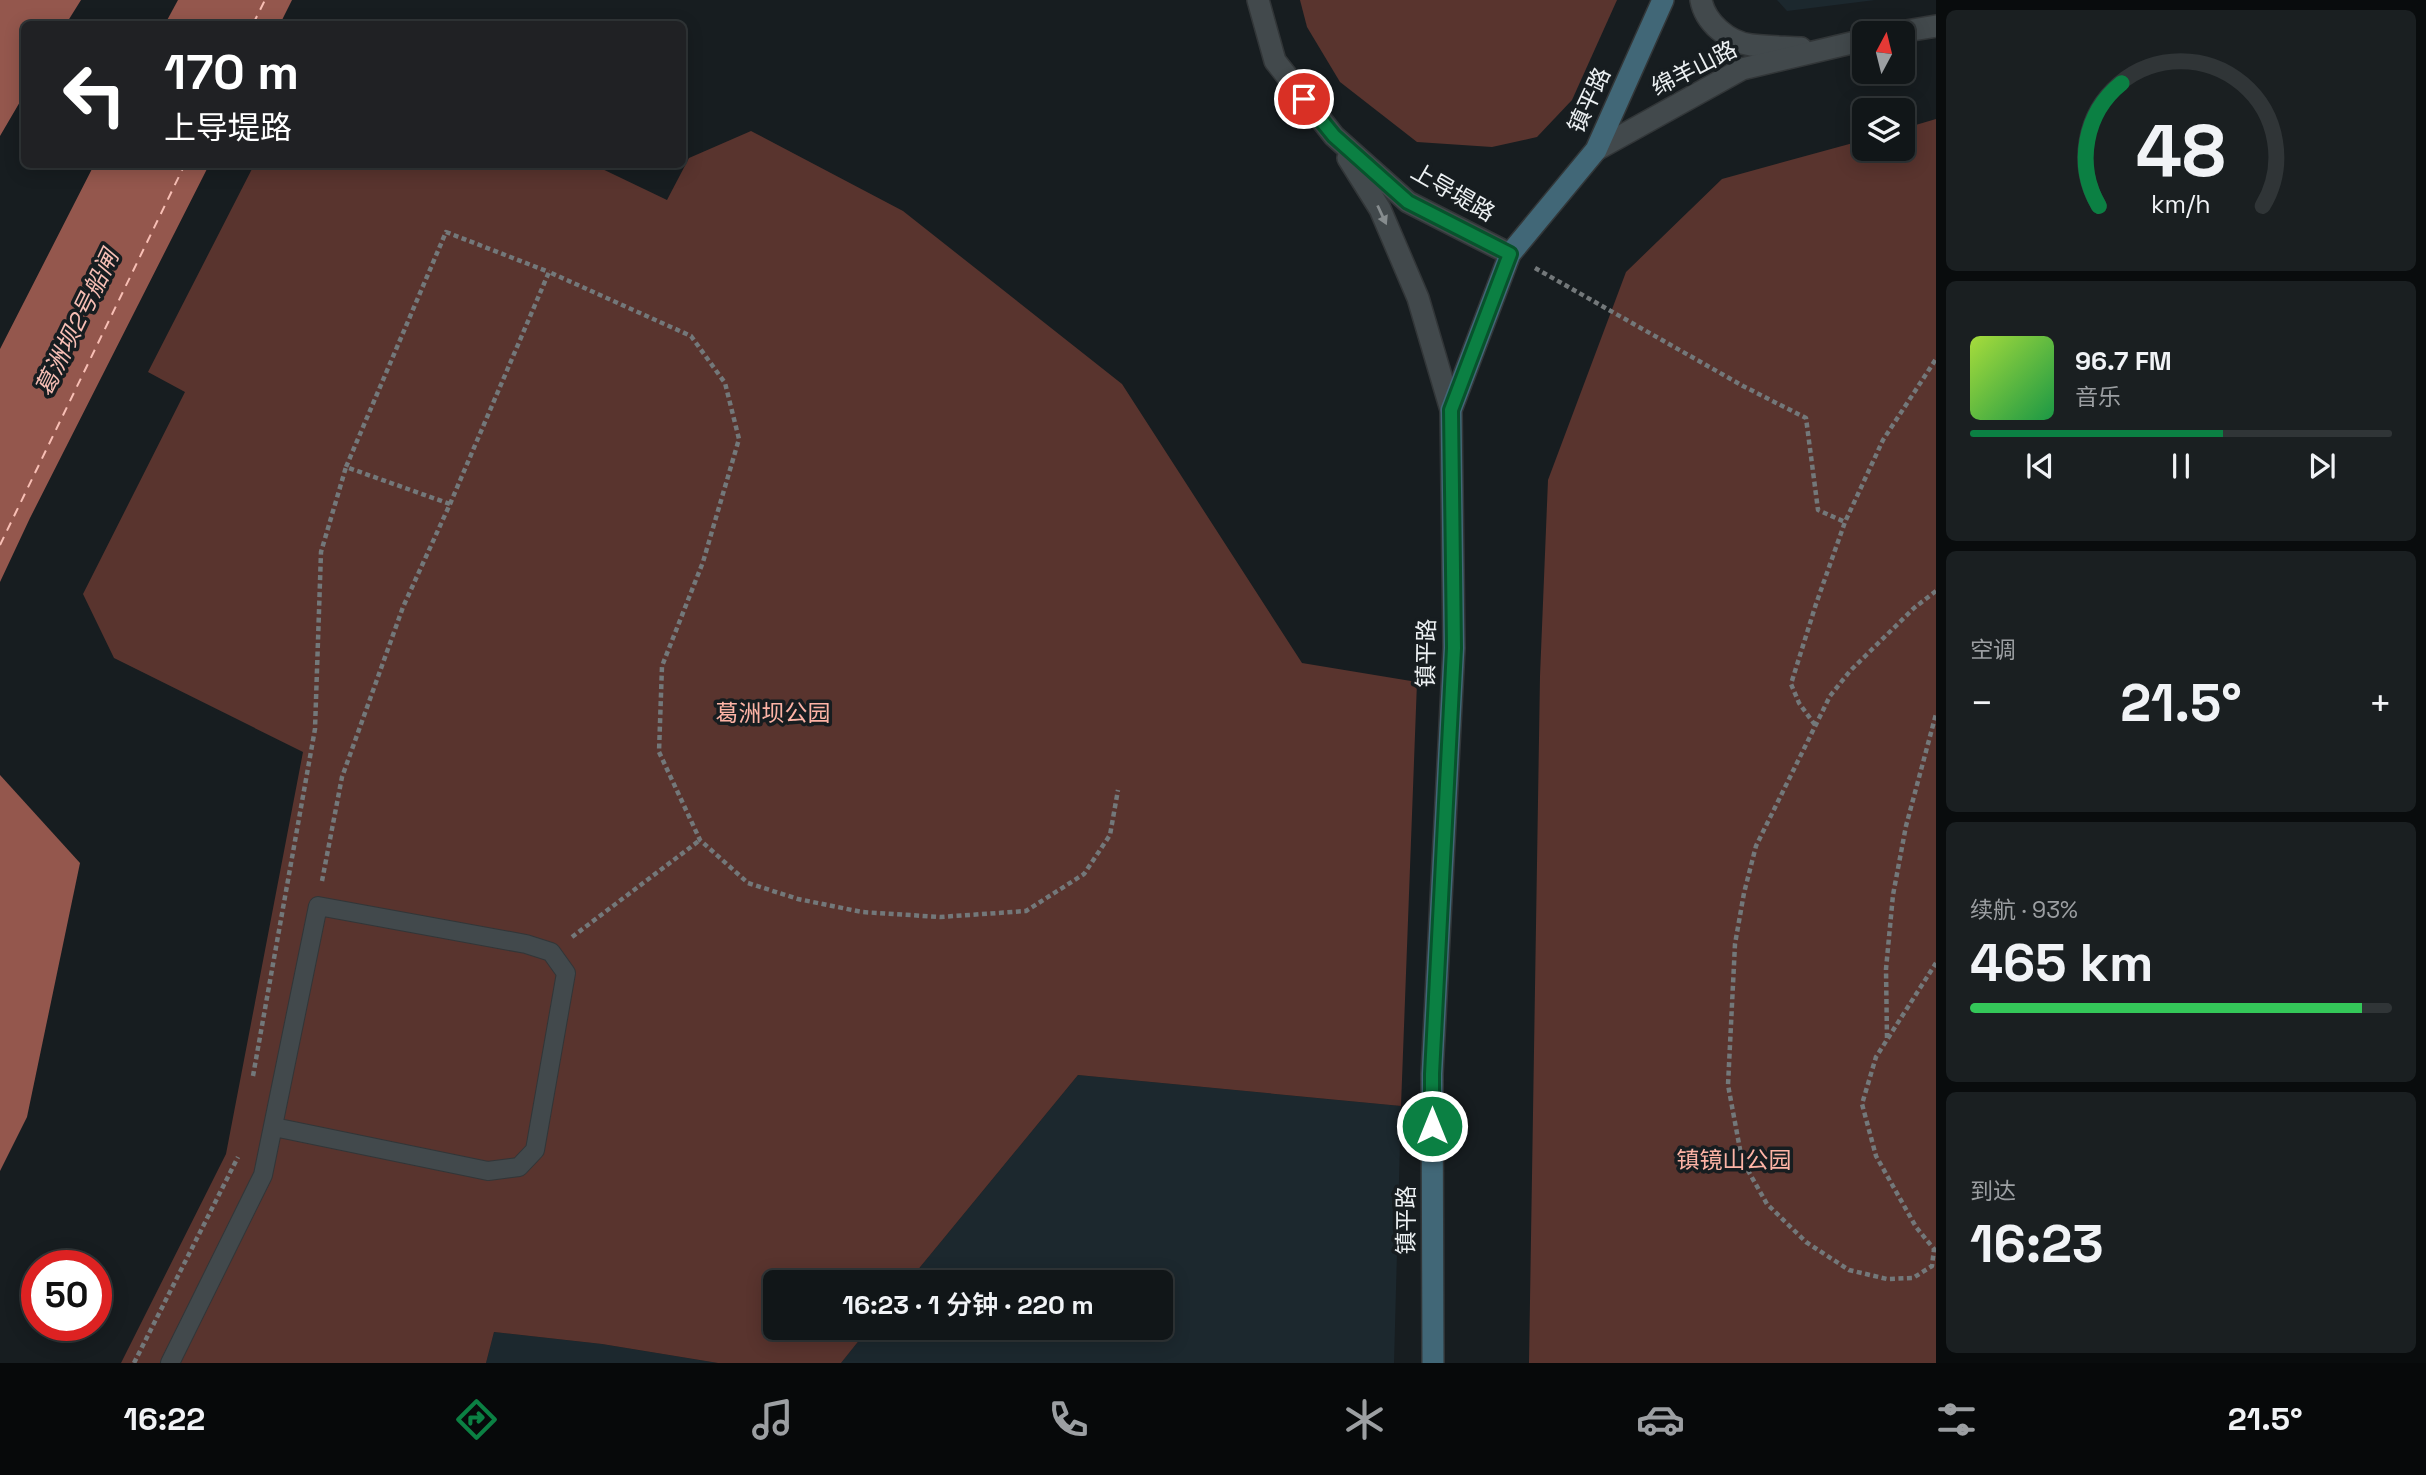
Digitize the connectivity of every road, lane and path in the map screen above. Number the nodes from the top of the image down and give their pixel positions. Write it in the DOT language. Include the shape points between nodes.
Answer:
graph roads {
  1 [pos="1258,0"];
  2 [pos="1662,0"];
  3 [pos="1701,0"];
  4 [pos="1936,26"];
  5 [pos="1915,30"];
  6 [pos="1852,43"];
  7 [pos="1828,49"];
  8 [pos="1334,136"];
  9 [pos="1596,150"];
  10 [pos="1510,254"];
  11 [pos="549,272"];
  12 [pos="1936,359"];
  13 [pos="1451,410"];
  14 [pos="346,467"];
  15 [pos="450,504"];
  16 [pos="1846,523"];
  17 [pos="1936,591"];
  18 [pos="1936,714"];
  19 [pos="1815,725"];
  20 [pos="1118,790"];
  21 [pos="700,841"];
  22 [pos="318,906"];
  23 [pos="551,952"];
  24 [pos="1936,963"];
  25 [pos="1887,1039"];
  26 [pos="251,1086"];
  27 [pos="274,1127"];
  28 [pos="239,1154"];
  29 [pos="134,1363"];
  30 [pos="170,1363"];
  31 [pos="1433,1363"];
  1 -- 8 [label="street, 上导堤路" via="1275,61"];
  2 -- 9 [label="main road, 镇平路"];
  3 -- 7 [label="street" via="1703,13 1718,30 1748,45"];
  4 -- 5 [label="street"];
  6 -- 7 [label="street, 绵羊山路"];
  7 -- 9 [label="street, 绵羊山路" via="1742,69"];
  8 -- 10 [label="street, 上导堤路" via="1408,202"];
  8 -- 13 [label="street, one-way" via="1380,209 1418,299"];
  9 -- 10 [label="main road, 镇平路"];
  10 -- 13 [label="main road, 镇平路"];
  10 -- 16 [label="path" via="1806,418 1818,510"];
  11 -- 14 [label="path" via="446,232"];
  11 -- 15 [label="path"];
  11 -- 21 [label="path" via="691,336 725,383 739,439 703,562 662,666 659,752"];
  12 -- 16 [label="path" via="1883,440"];
  13 -- 31 [label="main road, 镇平路" via="1454,648 1432,1074"];
  14 -- 15 [label="path"];
  14 -- 26 [label="path" via="321,552 315,729"];
  15 -- 22 [label="path" via="403,607 342,777"];
  16 -- 19 [label="path" via="1791,684"];
  17 -- 19 [label="path" via="1850,671"];
  18 -- 25 [label="path" via="1892,895"];
  19 -- 25 [label="path" via="1756,846 1744,893 1735,944 1728,1084 1742,1160 1767,1204 1806,1242 1849,1270 1887,1279 1913,1278 1931,1266 1934,1249 1916,1227 1876,1156 1862,1104 1876,1057"];
  20 -- 21 [label="path" via="1110,835 1084,874 1026,911 927,916 862,912 748,883"];
  21 -- 23 [label="path"];
  22 -- 23 [label="lane"];
  22 -- 27 [label="lane"];
  23 -- 27 [label="lane" via="566,973 535,1150 519,1167 488,1171"];
  24 -- 25 [label="path"];
  27 -- 30 [label="lane" via="263,1175"];
  28 -- 29 [label="path"];
}
